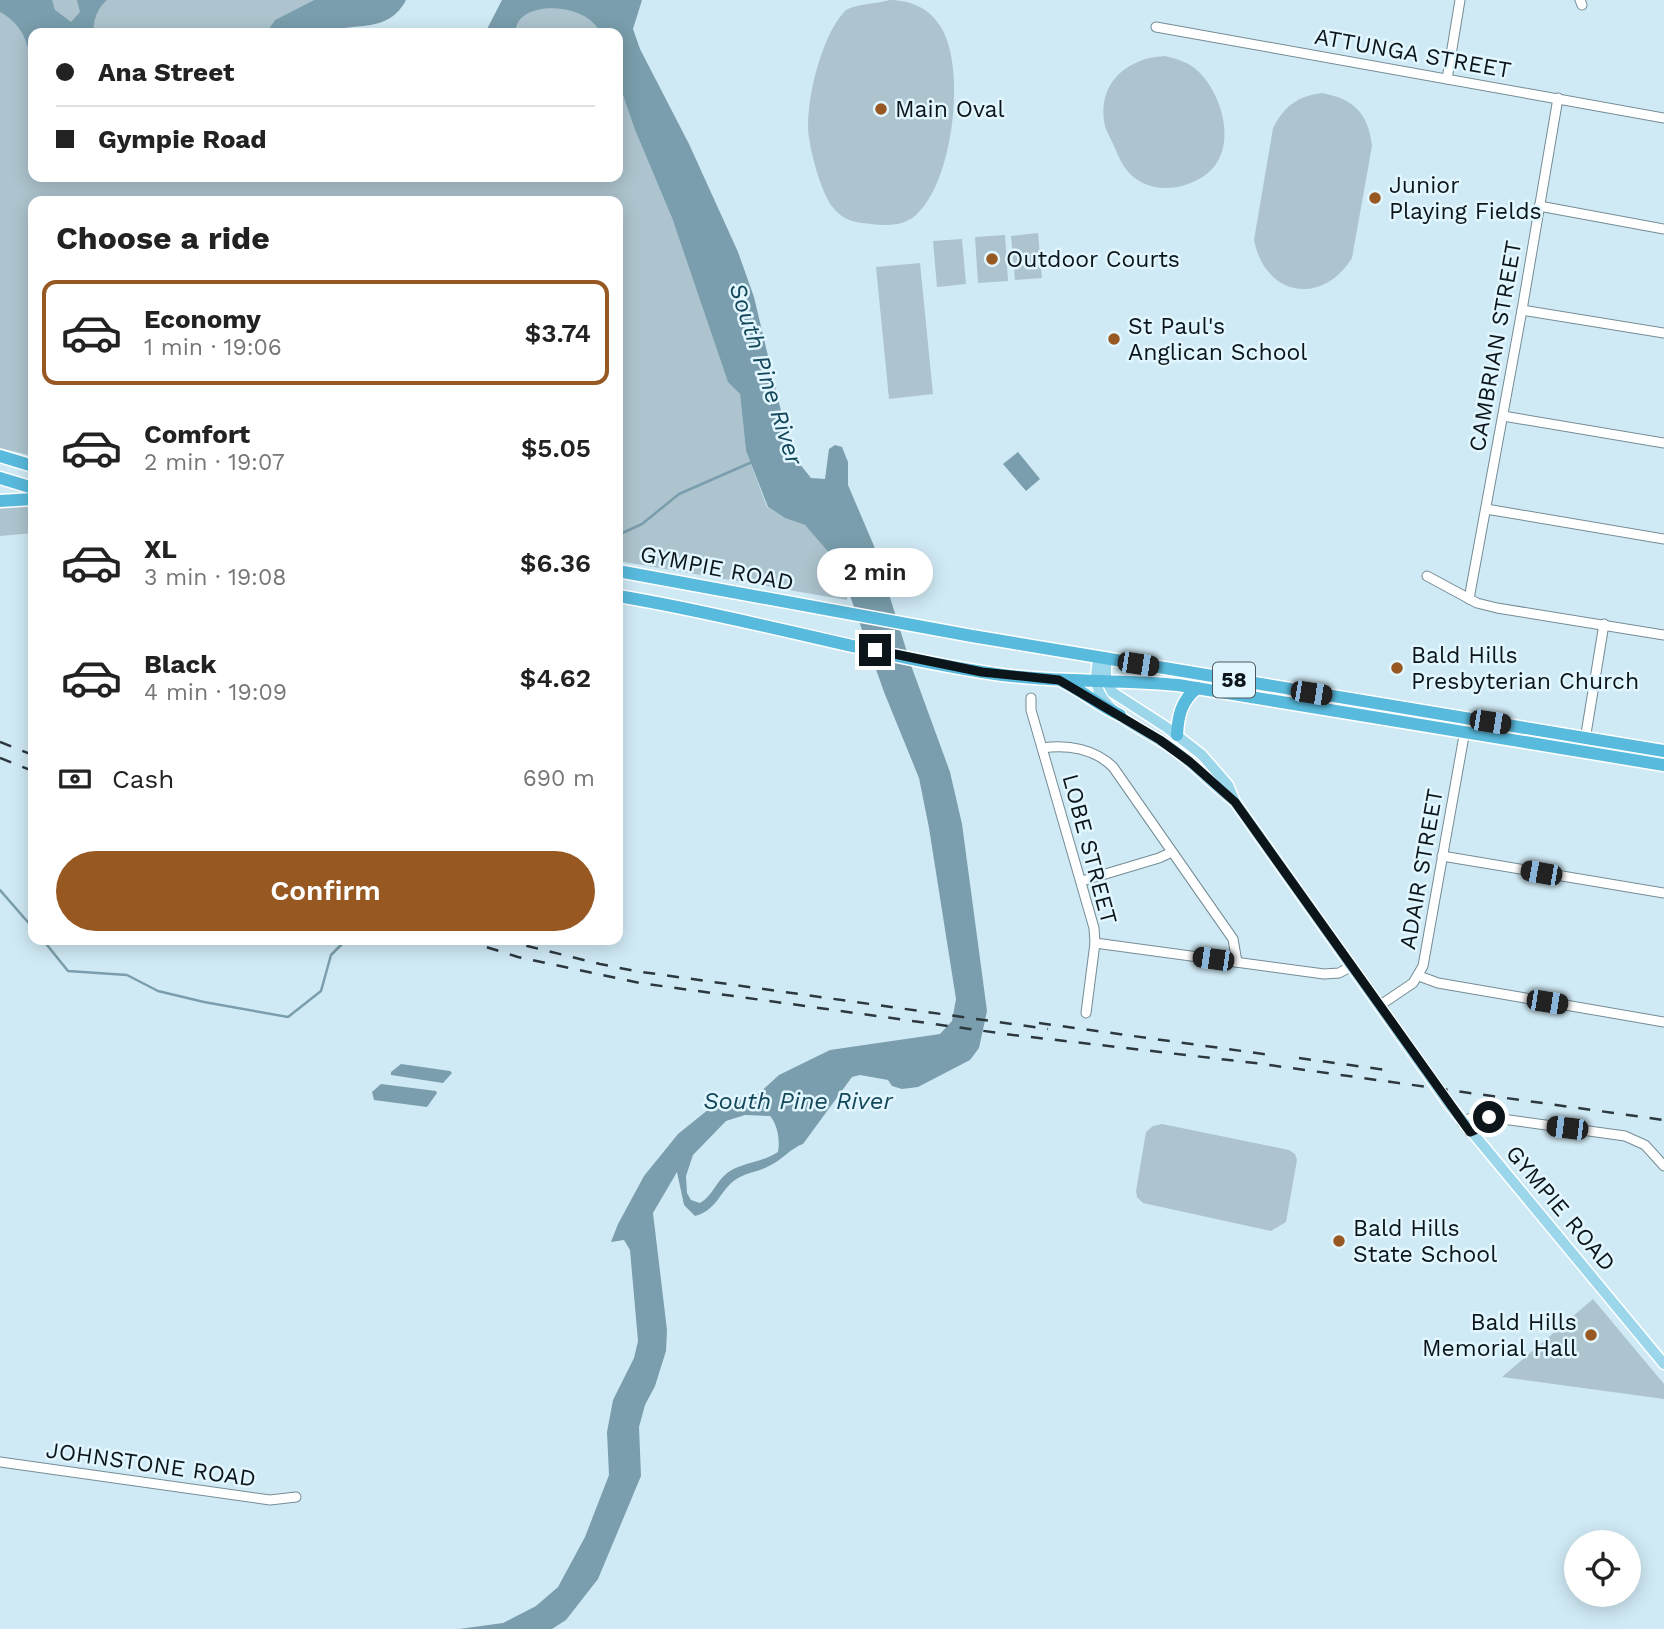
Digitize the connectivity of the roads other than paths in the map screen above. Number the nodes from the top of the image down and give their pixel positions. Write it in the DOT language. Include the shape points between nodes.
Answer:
graph roads {
  1 [pos="1460,0"];
  2 [pos="1156,27"];
  3 [pos="1447,79"];
  4 [pos="1558,98"];
  5 [pos="1664,118"];
  6 [pos="1539,206"];
  7 [pos="1664,229"];
  8 [pos="1522,310"];
  9 [pos="1664,333"];
  10 [pos="1503,416"];
  11 [pos="1664,443"];
  12 [pos="0,456"];
  13 [pos="28,464"];
  14 [pos="0,478"];
  15 [pos="28,486"];
  16 [pos="28,499"];
  17 [pos="0,502"];
  18 [pos="1486,509"];
  19 [pos="1664,539"];
  20 [pos="623,571"];
  21 [pos="1427,576"];
  22 [pos="623,597"];
  23 [pos="1469,599"];
  24 [pos="1604,624"];
  25 [pos="1664,635"];
  26 [pos="1102,657"];
  27 [pos="1059,680"];
  28 [pos="1101,680"];
  29 [pos="1197,688"];
  30 [pos="1031,698"];
  31 [pos="1120,715"];
  32 [pos="1466,725"];
  33 [pos="1177,736"];
  34 [pos="1585,738"];
  35 [pos="1043,748"];
  36 [pos="1664,751"];
  37 [pos="1583,752"];
  38 [pos="1664,765"];
  39 [pos="1235,802"];
  40 [pos="1172,852"];
  41 [pos="1442,856"];
  42 [pos="1082,881"];
  43 [pos="1664,894"];
  44 [pos="1095,943"];
  45 [pos="1237,962"];
  46 [pos="1352,966"];
  47 [pos="1419,976"];
  48 [pos="1379,1006"];
  49 [pos="1086,1013"];
  50 [pos="1664,1022"];
  51 [pos="1500,1120"];
  52 [pos="1462,1122"];
  53 [pos="1470,1132"];
  54 [pos="1664,1166"];
  55 [pos="1664,1364"];
  56 [pos="0,1462"];
  57 [pos="296,1497"];
  1 -- 3 [label="street"];
  2 -- 3 [label="street, ATTUNGA STREET"];
  3 -- 4 [label="street, ATTUNGA STREET"];
  4 -- 5 [label="street, ATTUNGA STREET"];
  4 -- 6 [label="street, CAMBRIAN STREET"];
  6 -- 7 [label="street"];
  6 -- 8 [label="street, CAMBRIAN STREET"];
  8 -- 9 [label="street"];
  8 -- 10 [label="street, CAMBRIAN STREET"];
  10 -- 11 [label="street"];
  10 -- 18 [label="street, CAMBRIAN STREET"];
  12 -- 13 [label="highway"];
  14 -- 15 [label="highway"];
  16 -- 17 [label="highway"];
  18 -- 19 [label="street"];
  18 -- 23 [label="street, CAMBRIAN STREET"];
  20 -- 26 [label="highway, GYMPIE ROAD / 58"];
  21 -- 23 [label="street"];
  22 -- 27 [label="highway, GYMPIE ROAD / 58" via="967,669"];
  23 -- 24 [label="street" via="1497,608"];
  24 -- 25 [label="street"];
  24 -- 34 [label="street"];
  26 -- 28 [label="main road"];
  26 -- 32 [label="highway, 58"];
  27 -- 28 [label="highway, GYMPIE ROAD / 58"];
  27 -- 31 [label="highway"];
  28 -- 29 [label="highway, 58"];
  28 -- 31 [label="main road, GYMPIE ROAD" via="1101,696"];
  28 -- 33 [label="main road, GYMPIE ROAD" via="1115,696"];
  29 -- 32 [label="highway, 58"];
  29 -- 33 [label="highway" via="1182,704"];
  30 -- 35 [label="street, LOBE STREET"];
  31 -- 39 [label="main road, GYMPIE ROAD" via="1176,751"];
  32 -- 34 [label="highway, 58"];
  32 -- 37 [label="highway, 58"];
  32 -- 41 [label="street, ADAIR STREET"];
  33 -- 39 [label="main road, GYMPIE ROAD" via="1218,773"];
  34 -- 36 [label="highway, 58"];
  34 -- 37 [label="street"];
  35 -- 40 [label="street" via="1079,749 1108,762"];
  35 -- 42 [label="street, LOBE STREET"];
  37 -- 38 [label="highway, 58"];
  39 -- 46 [label="main road, GYMPIE ROAD"];
  40 -- 42 [label="street"];
  40 -- 45 [label="street" via="1233,939"];
  41 -- 43 [label="street"];
  41 -- 47 [label="street, ADAIR STREET"];
  42 -- 44 [label="street, LOBE STREET"];
  44 -- 45 [label="street"];
  44 -- 49 [label="street, LOBE STREET"];
  45 -- 46 [label="street" via="1329,975"];
  46 -- 48 [label="main road, GYMPIE ROAD"];
  47 -- 48 [label="street, ADAIR STREET"];
  47 -- 50 [label="street"];
  48 -- 52 [label="main road, GYMPIE ROAD, bridge"];
  51 -- 52 [label="street" via="1476,1116"];
  51 -- 53 [label="street"];
  51 -- 54 [label="street" via="1632,1138"];
  52 -- 53 [label="main road, GYMPIE ROAD"];
  53 -- 55 [label="main road, GYMPIE ROAD"];
  56 -- 57 [label="street, JOHNSTONE ROAD" via="270,1500"];
}
